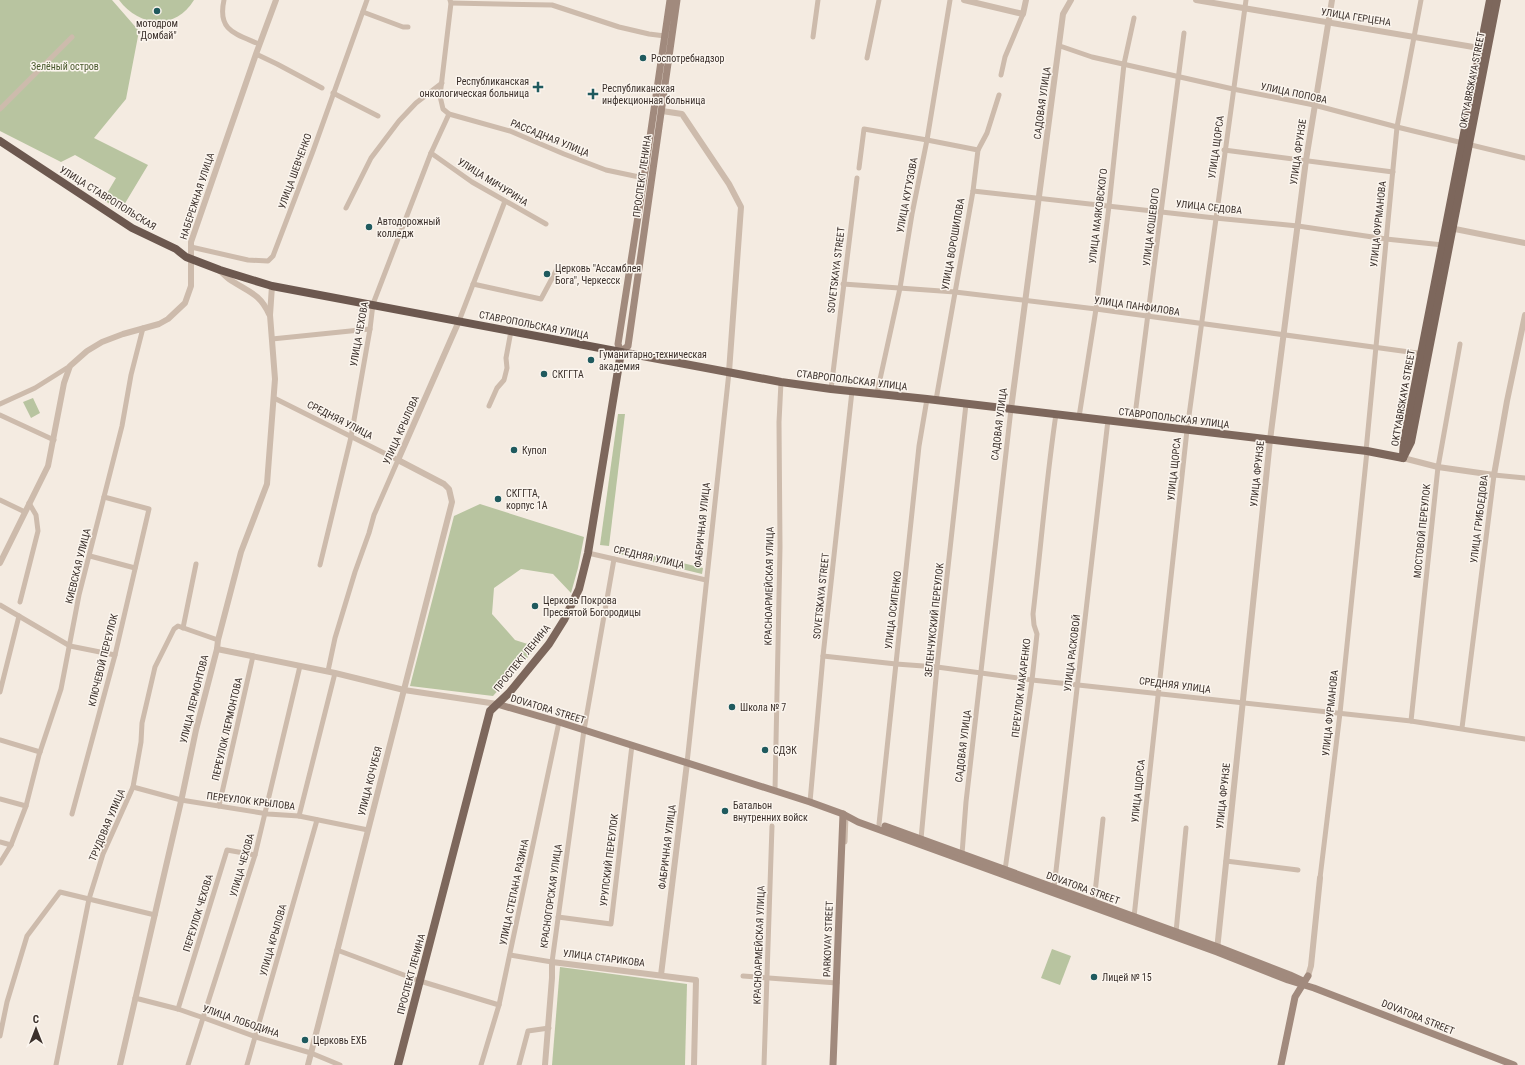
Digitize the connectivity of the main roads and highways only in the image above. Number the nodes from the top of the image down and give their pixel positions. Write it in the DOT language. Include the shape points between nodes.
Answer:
graph roads {
  1 [pos="670,0"];
  2 [pos="677,0"];
  3 [pos="1490,0"];
  4 [pos="1497,0"];
  5 [pos="1484,49"];
  6 [pos="0,141"];
  7 [pos="0,147"];
  8 [pos="1450,228"];
  9 [pos="188,257"];
  10 [pos="621,352"];
  11 [pos="1425,354"];
  12 [pos="1403,458"];
  13 [pos="497,704"];
  14 [pos="844,815"];
  15 [pos="1217,950"];
  16 [pos="1304,982"];
  17 [pos="398,1065"];
  18 [pos="833,1065"];
  19 [pos="1281,1065"];
  20 [pos="1284,1065"];
  21 [pos="1514,1065"];
  1 -- 10 [label="main road, ПРОСПЕКТ ЛЕНИНА" via="618,344"];
  2 -- 10 [label="main road, ПРОСПЕКТ ЛЕНИНА" via="628,346"];
  3 -- 5 [label="main road, OKTYABRSKAYA STREET"];
  4 -- 5 [label="main road, OKTYABRSKAYA STREET"];
  5 -- 8 [label="main road, OKTYABRSKAYA STREET"];
  6 -- 9 [label="highway, УЛИЦА СТАВРОПОЛЬСКАЯ" via="132,228"];
  7 -- 9 [label="highway, УЛИЦА СТАВРОПОЛЬСКАЯ" via="130,231 174,254"];
  8 -- 11 [label="main road, OKTYABRSKAYA STREET"];
  8 -- 11 [label="main road, OKTYABRSKAYA STREET" via="1443,245"];
  9 -- 10 [label="highway, СТАВРОПОЛЬСКАЯ УЛИЦА" via="272,286"];
  10 -- 12 [label="main road, СТАВРОПОЛЬСКАЯ УЛИЦА" via="831,389 1367,451"];
  10 -- 13 [label="main road, ПРОСПЕКТ ЛЕНИНА" via="588,553 579,589 564,620 548,644 522,678"];
  11 -- 12 [label="main road, OKTYABRSKAYA STREET" via="1404,441"];
  13 -- 14 [label="main road, DOVATORA STREET" via="632,745"];
  13 -- 17 [label="main road, ПРОСПЕКТ ЛЕНИНА" via="490,711 485,725"];
  14 -- 15 [label="main road, DOVATORA STREET"];
  14 -- 15 [label="main road, DOVATORA STREET" via="855,816 921,839 1176,932"];
  14 -- 18 [label="main road, PARKOVAY STREET"];
  15 -- 16 [label="main road, DOVATORA STREET"];
  16 -- 19 [label="main road" via="1295,997"];
  16 -- 20 [label="main road"];
  16 -- 21 [label="main road, DOVATORA STREET"];
}
